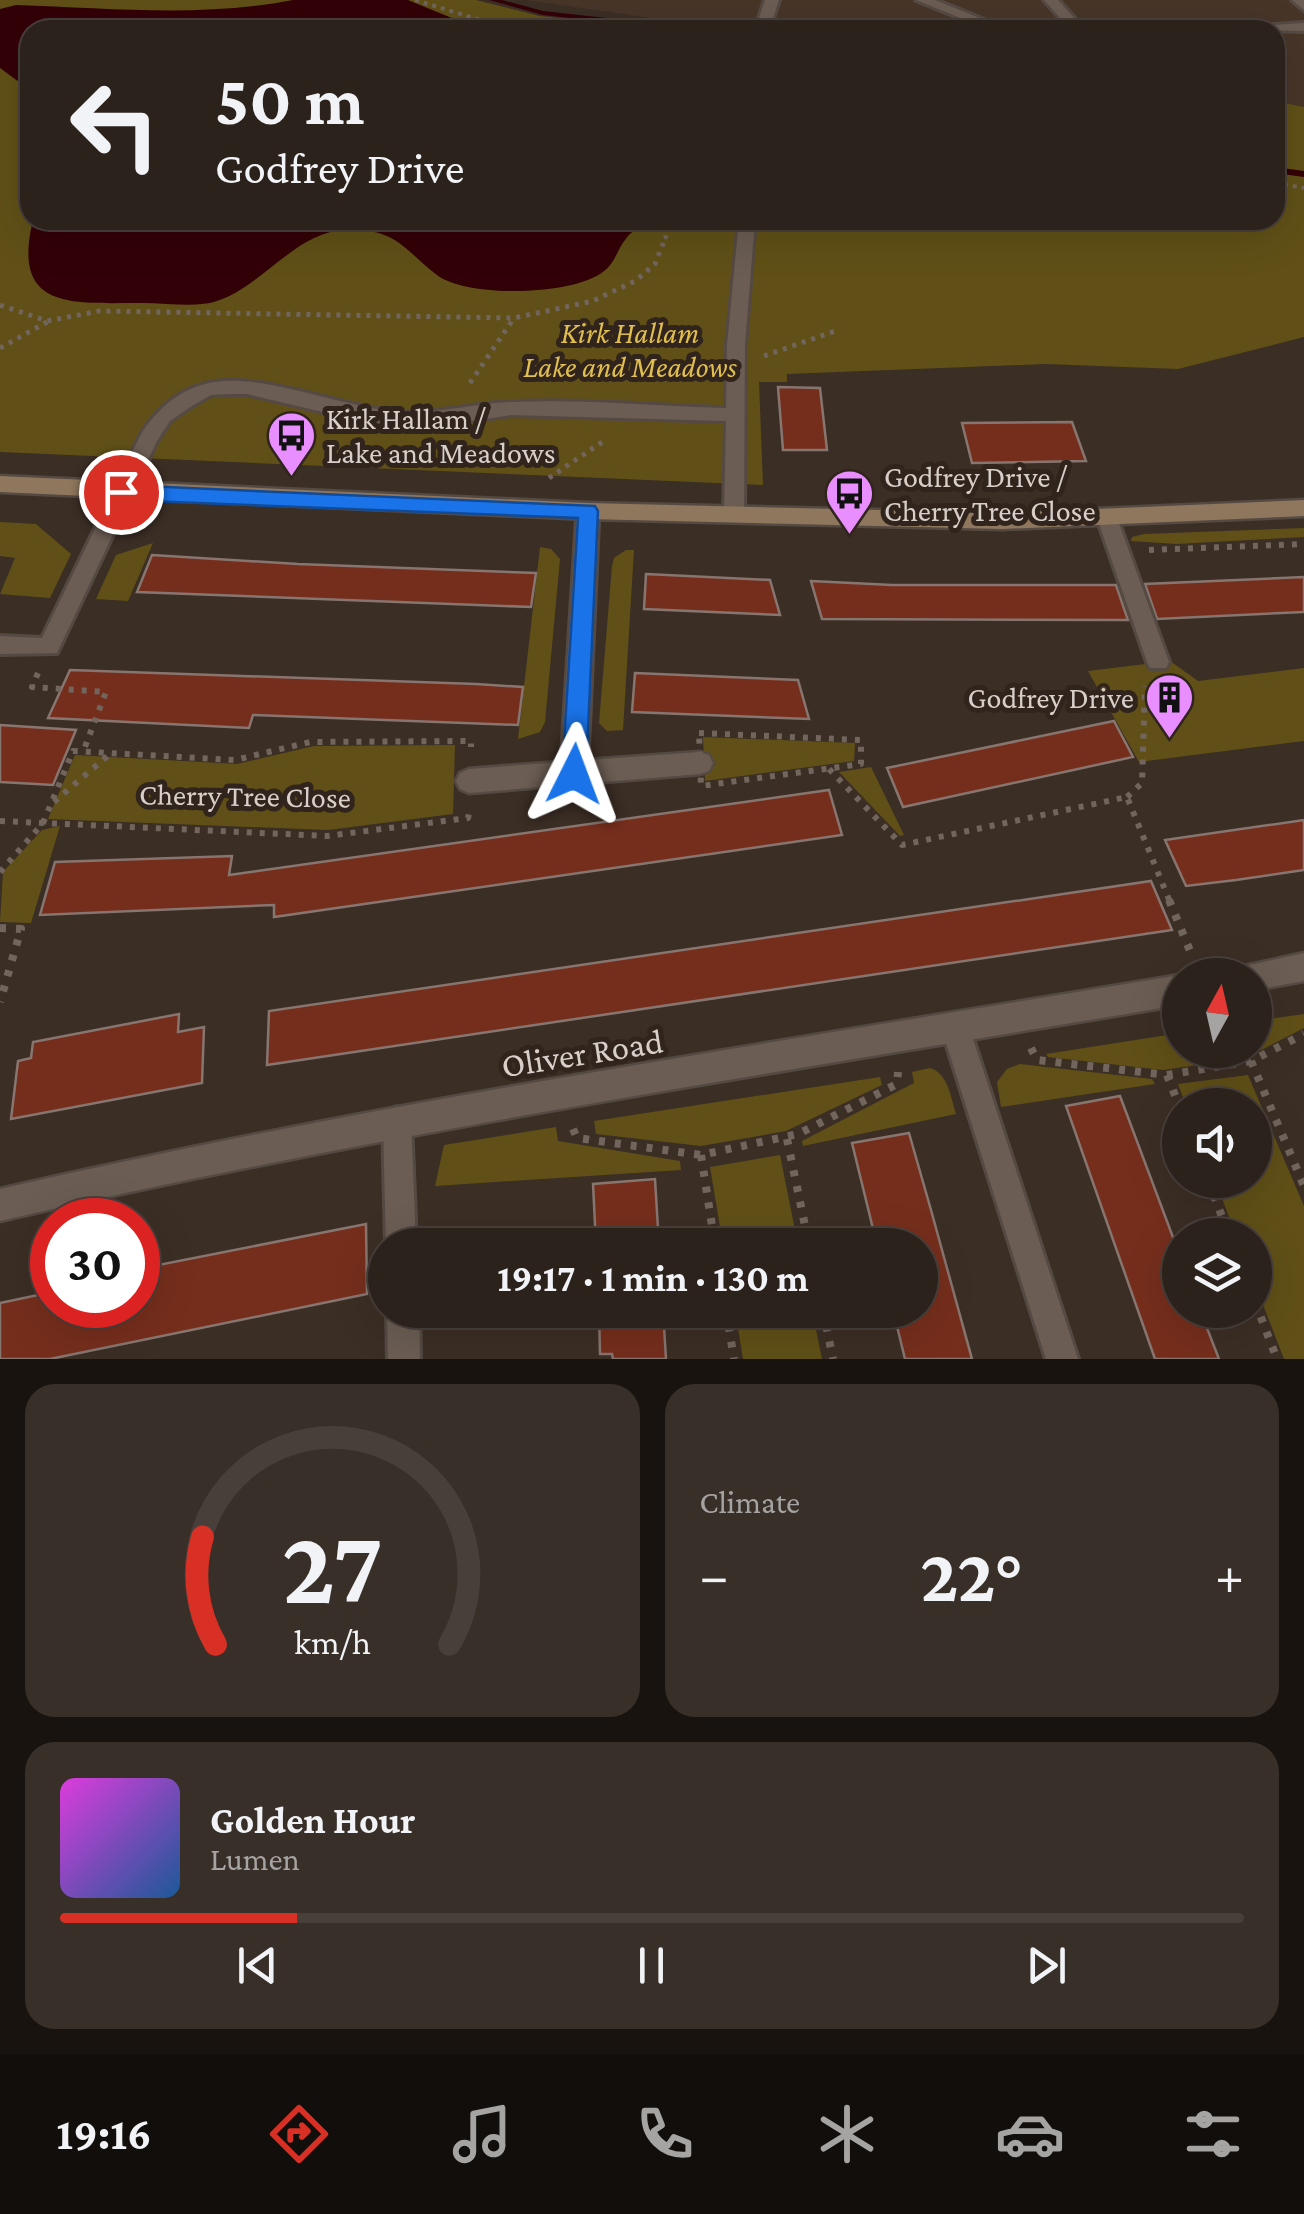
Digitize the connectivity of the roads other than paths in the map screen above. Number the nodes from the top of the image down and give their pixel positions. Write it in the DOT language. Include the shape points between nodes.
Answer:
graph roads {
  1 [pos="922,0"];
  2 [pos="1051,0"];
  3 [pos="975,20"];
  4 [pos="1069,20"];
  5 [pos="746,230"];
  6 [pos="736,415"];
  7 [pos="0,484"];
  8 [pos="121,492"];
  9 [pos="1304,508"];
  10 [pos="588,511"];
  11 [pos="734,516"];
  12 [pos="1106,518"];
  13 [pos="0,645"];
  14 [pos="1158,662"];
  15 [pos="700,763"];
  16 [pos="574,774"];
  17 [pos="469,781"];
  18 [pos="1304,967"];
  19 [pos="1272,973"];
  20 [pos="1162,993"];
  21 [pos="956,1030"];
  22 [pos="397,1121"];
  23 [pos="0,1206"];
  24 [pos="400,1228"];
  25 [pos="403,1328"];
  26 [pos="404,1359"];
  27 [pos="1062,1359"];
  1 -- 3 [label="lane"];
  2 -- 4 [label="lane"];
  5 -- 6 [label="lane"];
  6 -- 8 [label="lane" via="511,408 446,418 361,414 247,388 208,389 163,416"];
  6 -- 11 [label="lane"];
  7 -- 8 [label="street"];
  8 -- 10 [label="street"];
  8 -- 13 [label="lane" via="49,647"];
  9 -- 12 [label="street"];
  10 -- 11 [label="street"];
  10 -- 16 [label="street"];
  11 -- 12 [label="street"];
  12 -- 14 [label="lane"];
  15 -- 16 [label="street"];
  16 -- 17 [label="street"];
  18 -- 19 [label="street"];
  20 -- 21 [label="street, Oliver Road"];
  21 -- 22 [label="street, Oliver Road"];
  21 -- 27 [label="lane"];
  22 -- 23 [label="street, Oliver Road"];
  22 -- 24 [label="lane"];
  25 -- 26 [label="lane"];
}
